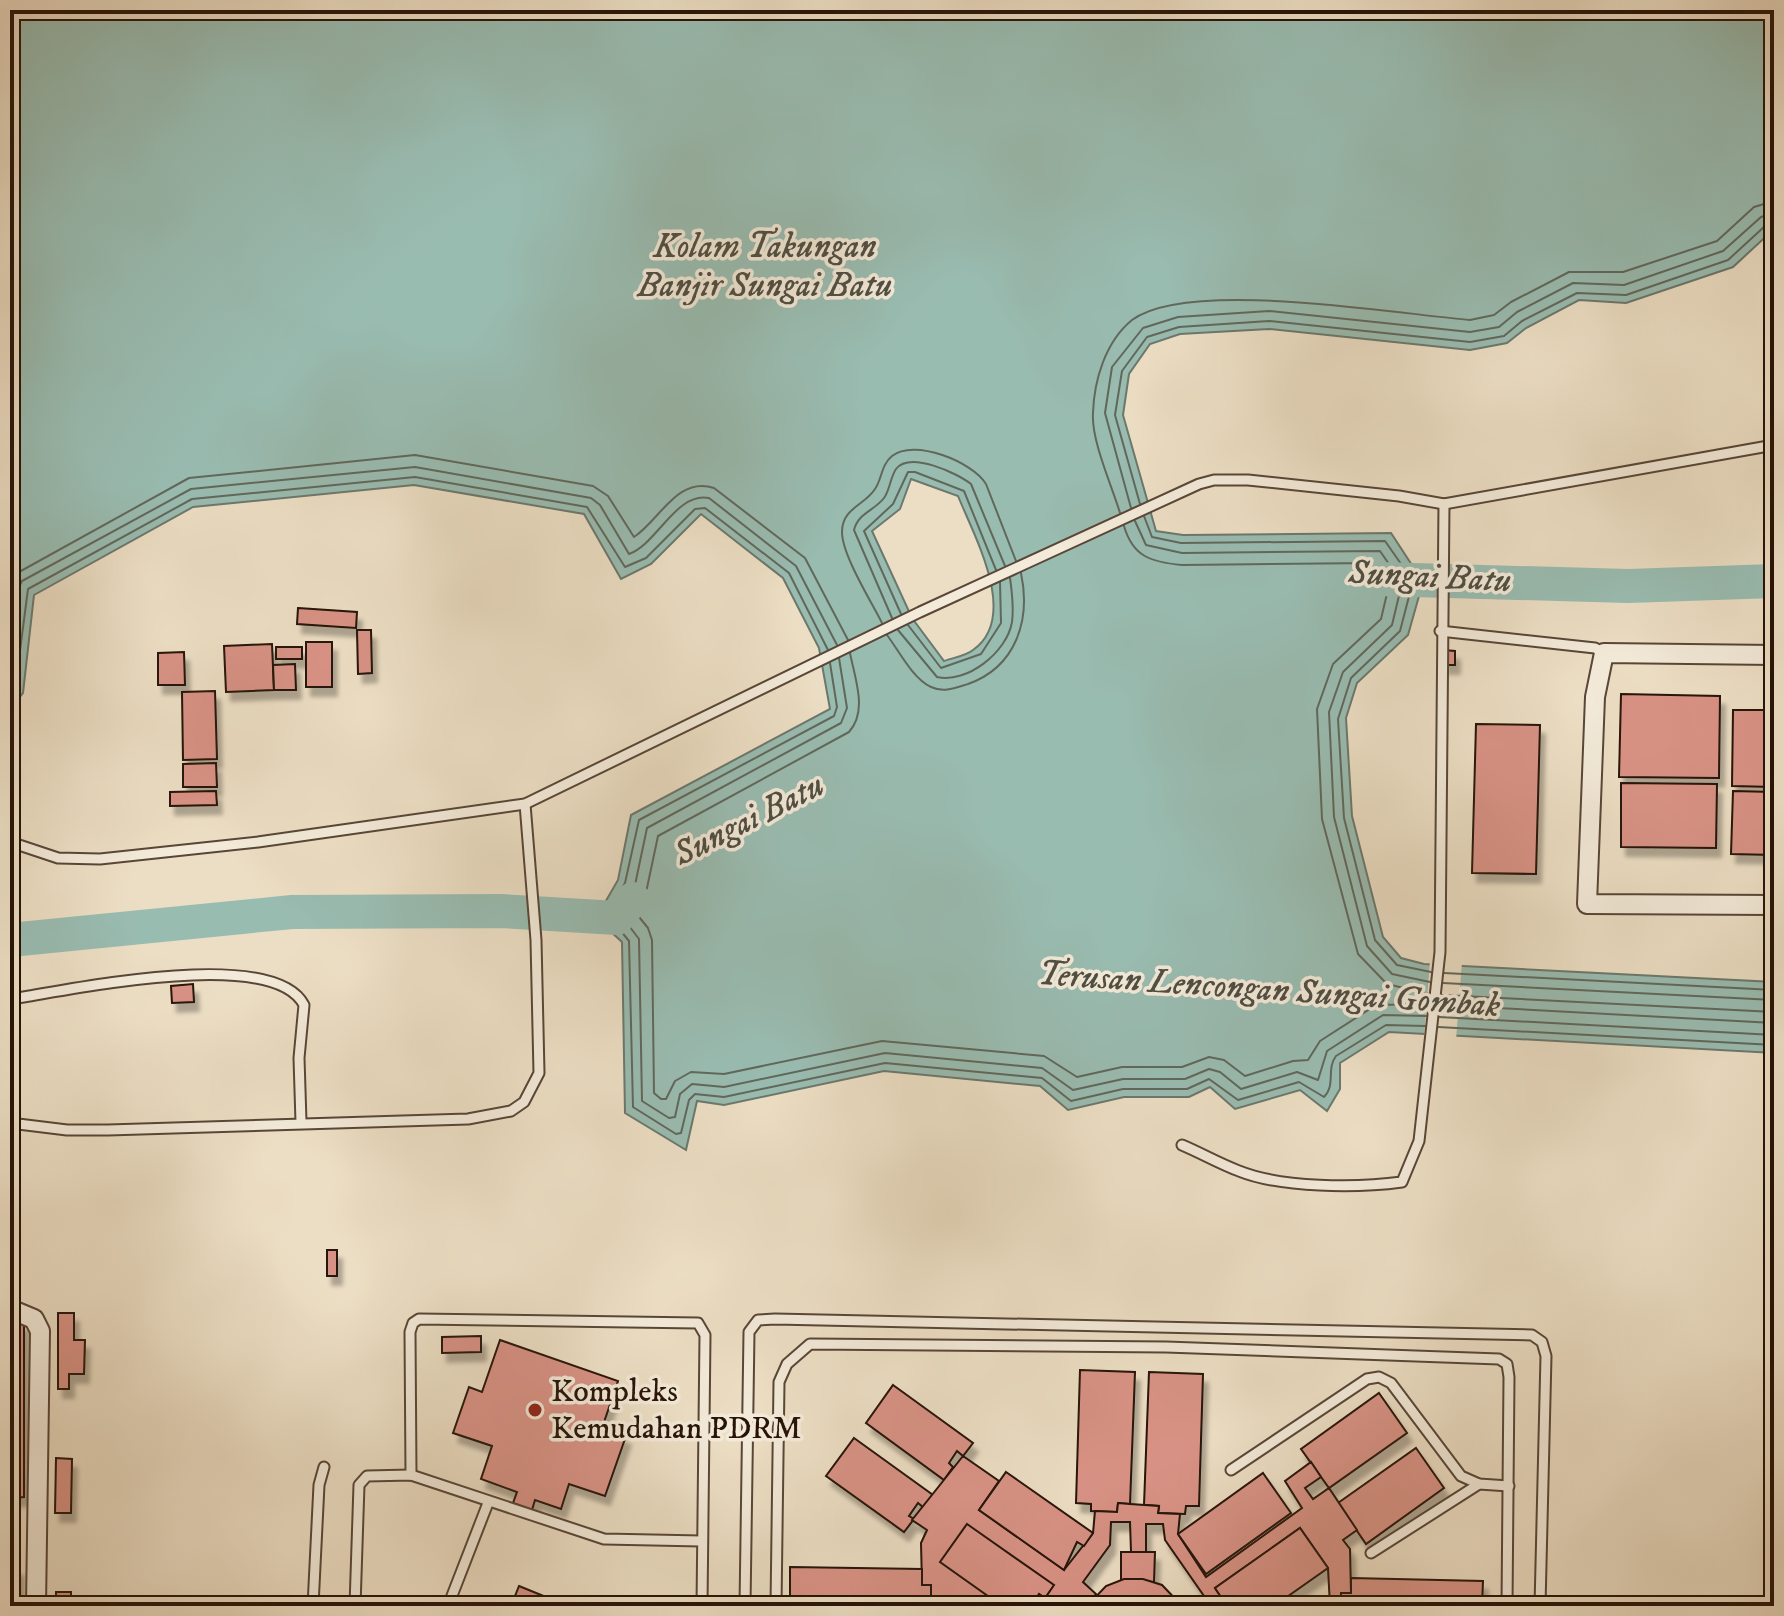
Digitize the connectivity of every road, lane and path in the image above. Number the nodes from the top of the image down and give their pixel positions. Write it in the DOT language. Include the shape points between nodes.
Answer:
graph roads {
  1 [pos="1774,445"];
  2 [pos="1444,504"];
  3 [pos="1440,631"];
  4 [pos="1604,653"];
  5 [pos="1774,655"];
  6 [pos="525,804"];
  7 [pos="10,842"];
  8 [pos="1774,905"];
  9 [pos="10,999"];
  10 [pos="301,1122"];
  11 [pos="10,1123"];
  12 [pos="1182,1145"];
  13 [pos="10,1309"];
  14 [pos="324,1467"];
  15 [pos="1231,1470"];
  16 [pos="411,1475"];
  17 [pos="1479,1484"];
  18 [pos="1509,1486"];
  19 [pos="488,1503"];
  20 [pos="701,1541"];
  21 [pos="1371,1553"];
  22 [pos="36,1606"];
  23 [pos="313,1606"];
  24 [pos="355,1606"];
  25 [pos="448,1606"];
  26 [pos="702,1606"];
  27 [pos="745,1606"];
  28 [pos="776,1606"];
  29 [pos="1507,1606"];
  30 [pos="1540,1606"];
  1 -- 2 [label="lane"];
  2 -- 3 [label="lane"];
  2 -- 6 [label="lane" via="1228,479 1199,484 920,612"];
  3 -- 4 [label="lane"];
  3 -- 12 [label="lane" via="1440,952 1419,1141 1402,1182 1286,1181 1241,1173"];
  4 -- 5 [label="street"];
  4 -- 8 [label="street" via="1595,697 1587,904"];
  6 -- 7 [label="lane" via="100,859 58,858"];
  6 -- 10 [label="lane" via="539,1073 524,1102 494,1117"];
  9 -- 10 [label="lane" via="194,974 244,974 285,988 304,1005"];
  10 -- 11 [label="lane" via="108,1130"];
  13 -- 22 [label="street" via="34,1319 40,1331"];
  14 -- 23 [label="lane"];
  15 -- 17 [label="lane" via="1367,1379 1379,1377 1391,1383 1461,1476"];
  16 -- 19 [label="lane"];
  16 -- 20 [label="lane" via="410,1332 419,1319 698,1323 705,1335"];
  16 -- 24 [label="lane" via="360,1480"];
  17 -- 18 [label="lane"];
  17 -- 21 [label="lane"];
  18 -- 28 [label="lane" via="1509,1377 1507,1364 1499,1359 1166,1347 810,1344 787,1364 779,1382"];
  18 -- 29 [label="lane"];
  19 -- 20 [label="lane" via="604,1539"];
  19 -- 25 [label="lane"];
  20 -- 26 [label="lane"];
  27 -- 30 [label="lane" via="749,1332 758,1320 775,1319 1532,1335 1542,1342 1546,1356"];
}
